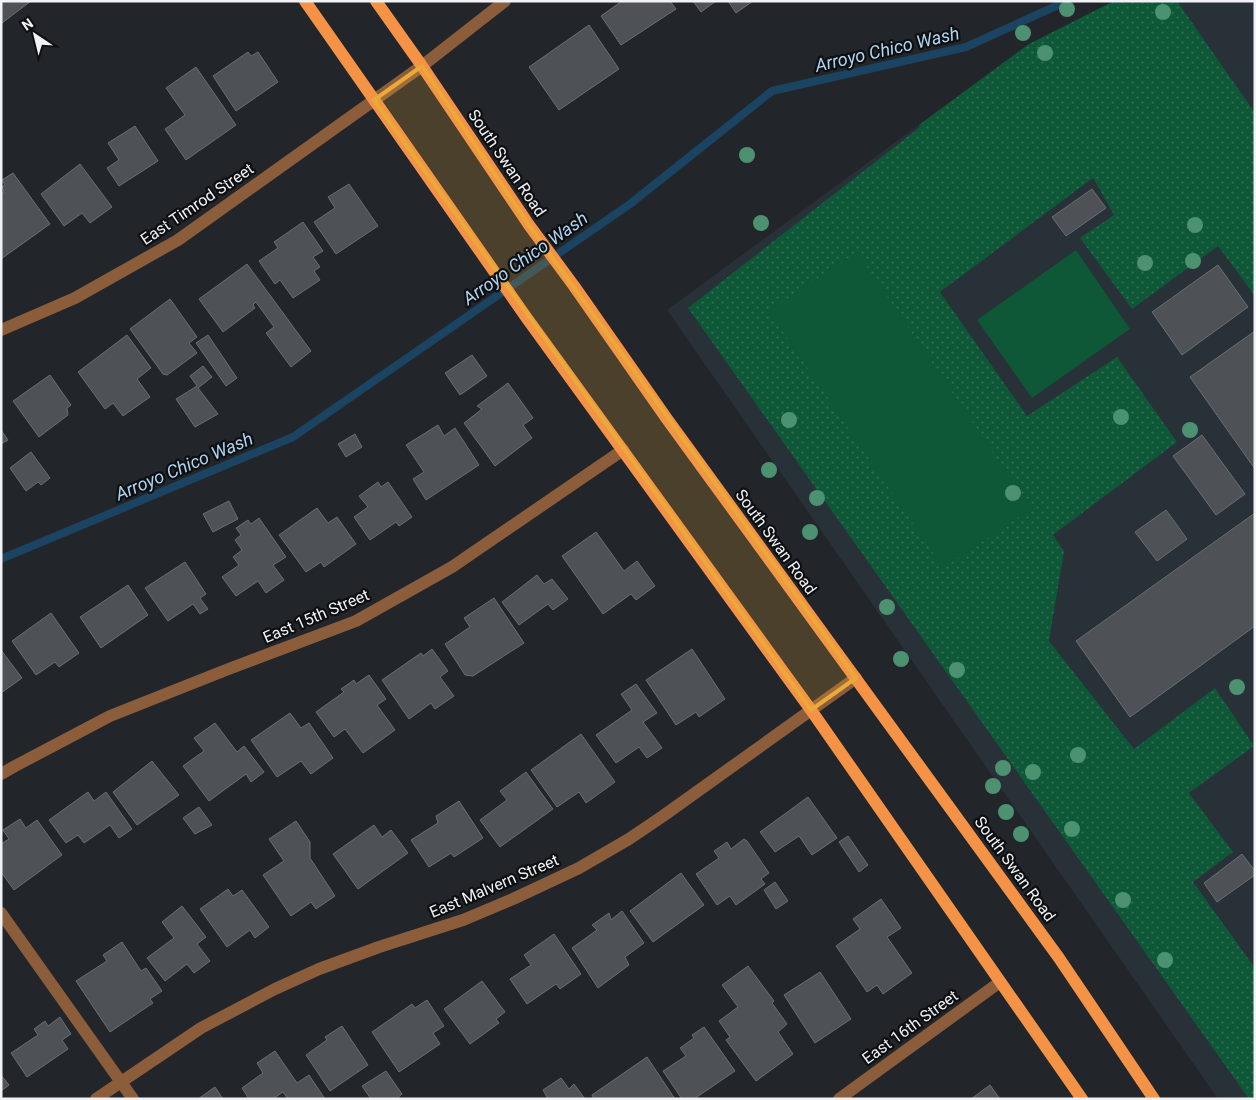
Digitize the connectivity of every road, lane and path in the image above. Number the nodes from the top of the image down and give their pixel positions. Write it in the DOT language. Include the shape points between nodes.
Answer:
graph roads {
  1 [pos="305,1"];
  2 [pos="376,1"];
  3 [pos="505,1"];
  4 [pos="422,66"];
  5 [pos="374,100"];
  6 [pos="1,330"];
  7 [pos="623,450"];
  8 [pos="856,678"];
  9 [pos="811,710"];
  10 [pos="1,774"];
  11 [pos="1,913"];
  12 [pos="1000,982"];
  13 [pos="121,1081"];
  14 [pos="96,1099"];
  15 [pos="133,1099"];
  16 [pos="839,1099"];
  17 [pos="1082,1099"];
  18 [pos="1154,1099"];
  1 -- 5 [label="main road"];
  2 -- 4 [label="main road, South Swan Road"];
  3 -- 4 [label="street, East Timrod Street"];
  4 -- 5 [label="street, East Timrod Street"];
  4 -- 8 [label="main road, South Swan Road" via="529,225"];
  5 -- 6 [label="street, East Timrod Street" via="178,240 75,298"];
  5 -- 7 [label="main road"];
  7 -- 9 [label="main road"];
  7 -- 10 [label="street, East 15th Street" via="452,567 356,621 110,716"];
  8 -- 9 [label="street, East Malvern Street"];
  8 -- 18 [label="main road, South Swan Road" via="1060,958"];
  9 -- 12 [label="main road"];
  9 -- 13 [label="street, East Malvern Street" via="664,816 579,868 463,920 379,947 275,989 201,1028"];
  11 -- 13 [label="street"];
  12 -- 16 [label="street, East 16th Street"];
  12 -- 17 [label="main road"];
  13 -- 14 [label="street, East Malvern Street"];
  13 -- 15 [label="street"];
}
